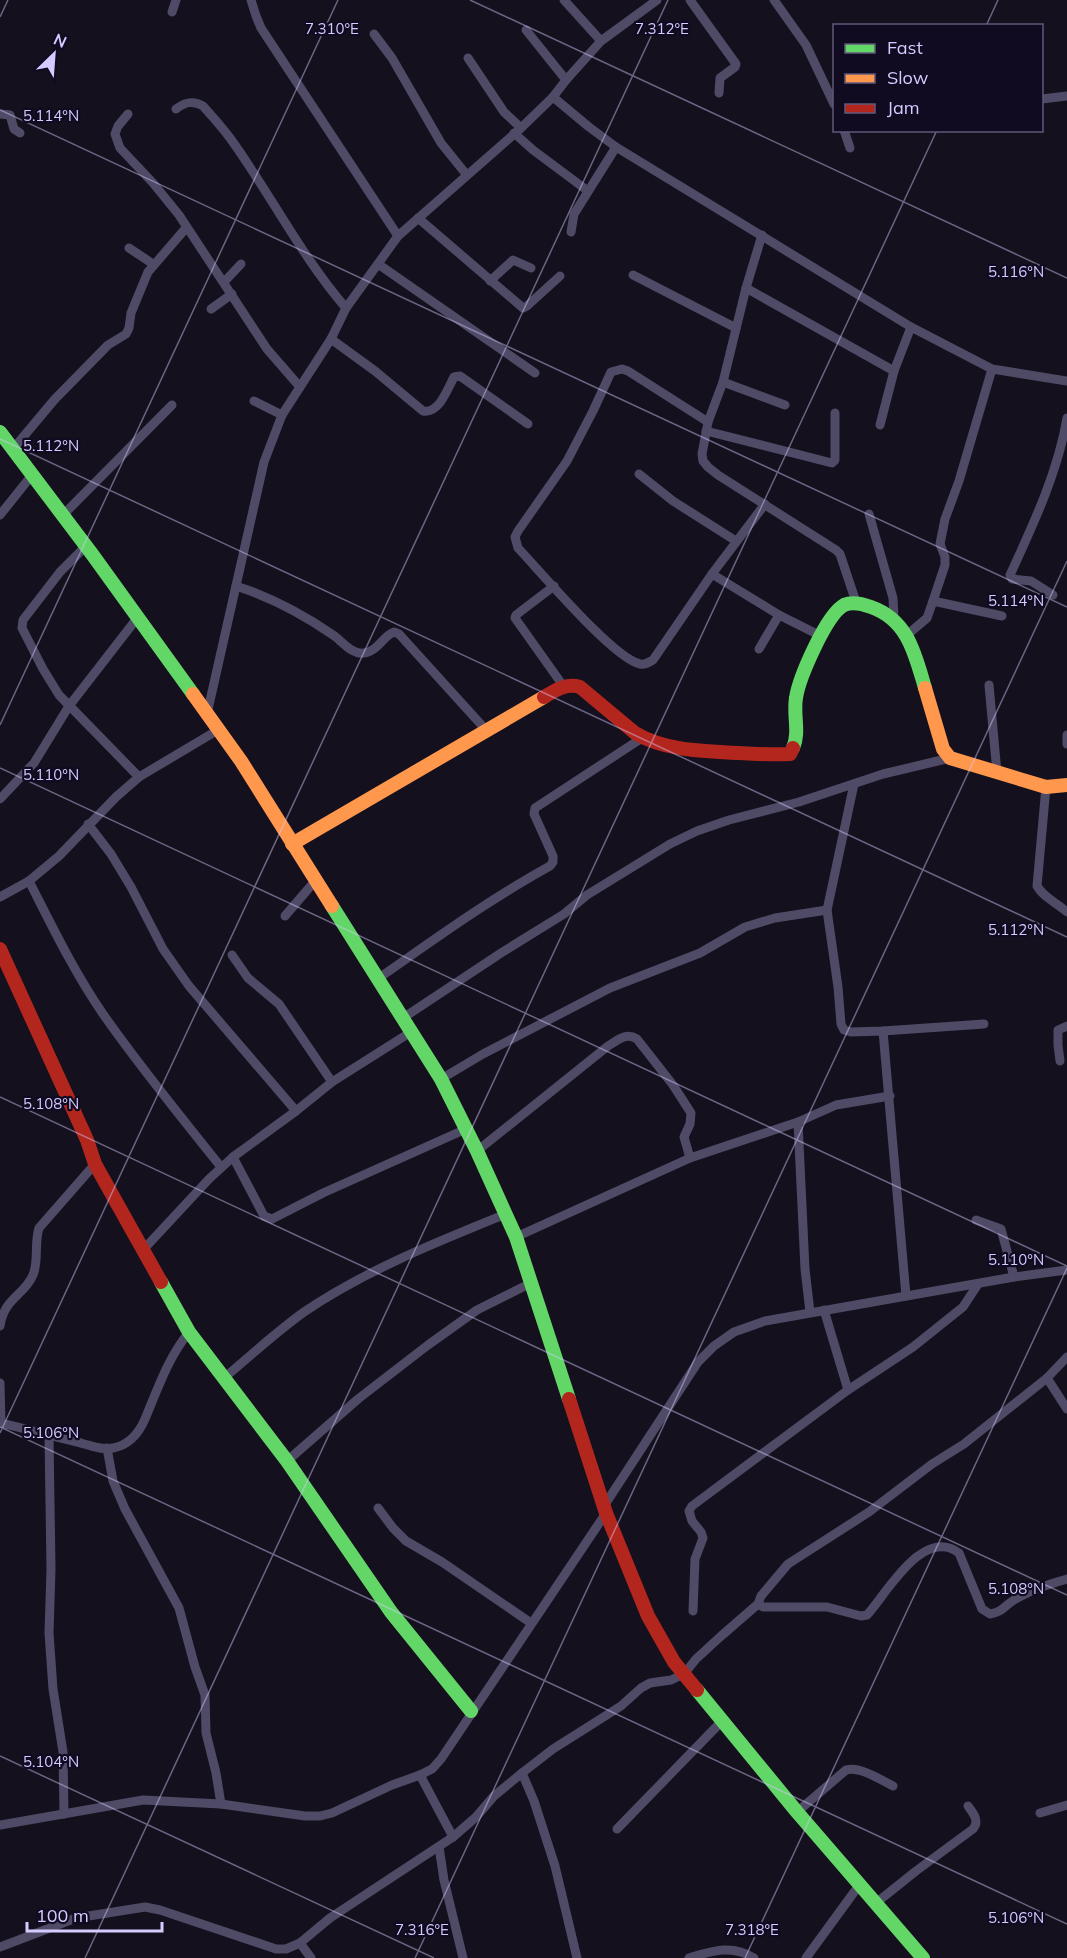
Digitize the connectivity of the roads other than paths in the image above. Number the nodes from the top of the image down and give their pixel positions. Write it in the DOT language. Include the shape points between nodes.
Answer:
graph roads {
  1 [pos="176,0"];
  2 [pos="251,0"];
  3 [pos="564,0"];
  4 [pos="657,0"];
  5 [pos="690,0"];
  6 [pos="774,0"];
  7 [pos="172,12"];
  8 [pos="526,30"];
  9 [pos="374,34"];
  10 [pos="601,41"];
  11 [pos="468,58"];
  12 [pos="566,80"];
  13 [pos="719,93"];
  14 [pos="1067,96"];
  15 [pos="553,97"];
  16 [pos="1043,99"];
  17 [pos="833,102"];
  18 [pos="176,109"];
  19 [pos="0,114"];
  20 [pos="128,114"];
  21 [pos="518,130"];
  22 [pos="845,132"];
  23 [pos="20,133"];
  24 [pos="616,147"];
  25 [pos="850,148"];
  26 [pos="466,174"];
  27 [pos="588,191"];
  28 [pos="418,218"];
  29 [pos="186,228"];
  30 [pos="571,232"];
  31 [pos="762,235"];
  32 [pos="398,236"];
  33 [pos="129,248"];
  34 [pos="153,264"];
  35 [pos="242,264"];
  36 [pos="378,264"];
  37 [pos="531,268"];
  38 [pos="633,275"];
  39 [pos="560,276"];
  40 [pos="490,281"];
  41 [pos="224,282"];
  42 [pos="746,288"];
  43 [pos="232,294"];
  44 [pos="346,308"];
  45 [pos="211,309"];
  46 [pos="911,327"];
  47 [pos="736,328"];
  48 [pos="331,339"];
  49 [pos="992,369"];
  50 [pos="894,370"];
  51 [pos="535,374"];
  52 [pos="1067,381"];
  53 [pos="723,382"];
  54 [pos="300,387"];
  55 [pos="254,401"];
  56 [pos="172,405"];
  57 [pos="785,405"];
  58 [pos="835,413"];
  59 [pos="282,415"];
  60 [pos="1067,418"];
  61 [pos="528,424"];
  62 [pos="880,425"];
  63 [pos="707,427"];
  64 [pos="0,432"];
  65 [pos="13,449"];
  66 [pos="639,474"];
  67 [pos="32,475"];
  68 [pos="765,504"];
  69 [pos="869,514"];
  70 [pos="0,515"];
  71 [pos="63,515"];
  72 [pos="736,541"];
  73 [pos="86,546"];
  74 [pos="712,574"];
  75 [pos="236,586"];
  76 [pos="554,586"];
  77 [pos="1053,595"];
  78 [pos="933,601"];
  79 [pos="856,602"];
  80 [pos="779,615"];
  81 [pos="1002,616"];
  82 [pos="138,617"];
  83 [pos="894,619"];
  84 [pos="907,635"];
  85 [pos="821,636"];
  86 [pos="759,649"];
  87 [pos="989,686"];
  88 [pos="564,687"];
  89 [pos="69,706"];
  90 [pos="207,714"];
  91 [pos="218,730"];
  92 [pos="486,730"];
  93 [pos="1067,735"];
  94 [pos="642,738"];
  95 [pos="1067,744"];
  96 [pos="950,758"];
  97 [pos="997,773"];
  98 [pos="139,777"];
  99 [pos="854,784"];
  100 [pos="1067,785"];
  101 [pos="1046,787"];
  102 [pos="0,799"];
  103 [pos="88,824"];
  104 [pos="292,844"];
  105 [pos="29,881"];
  106 [pos="315,881"];
  107 [pos="0,897"];
  108 [pos="827,910"];
  109 [pos="1067,912"];
  110 [pos="285,916"];
  111 [pos="0,949"];
  112 [pos="232,955"];
  113 [pos="379,978"];
  114 [pos="403,1018"];
  115 [pos="984,1024"];
  116 [pos="1067,1026"];
  117 [pos="883,1031"];
  118 [pos="411,1032"];
  119 [pos="1060,1061"];
  120 [pos="441,1079"];
  121 [pos="332,1082"];
  122 [pos="890,1096"];
  123 [pos="296,1111"];
  124 [pos="798,1122"];
  125 [pos="466,1129"];
  126 [pos="477,1151"];
  127 [pos="233,1157"];
  128 [pos="690,1158"];
  129 [pos="95,1164"];
  130 [pos="221,1167"];
  131 [pos="506,1214"];
  132 [pos="976,1220"];
  133 [pos="516,1237"];
  134 [pos="143,1250"];
  135 [pos="1067,1270"];
  136 [pos="1014,1277"];
  137 [pos="531,1283"];
  138 [pos="978,1284"];
  139 [pos="906,1296"];
  140 [pos="824,1310"];
  141 [pos="810,1312"];
  142 [pos="0,1326"];
  143 [pos="189,1332"];
  144 [pos="1067,1357"];
  145 [pos="1047,1378"];
  146 [pos="223,1379"];
  147 [pos="0,1383"];
  148 [pos="848,1390"];
  149 [pos="1067,1409"];
  150 [pos="1,1423"];
  151 [pos="49,1436"];
  152 [pos="107,1448"];
  153 [pos="287,1461"];
  154 [pos="378,1508"];
  155 [pos="605,1509"];
  156 [pos="1067,1579"];
  157 [pos="758,1604"];
  158 [pos="693,1611"];
  159 [pos="531,1623"];
  160 [pos="684,1674"];
  161 [pos="471,1711"];
  162 [pos="722,1721"];
  163 [pos="522,1773"];
  164 [pos="420,1776"];
  165 [pos="893,1786"];
  166 [pos="221,1804"];
  167 [pos="1067,1805"];
  168 [pos="968,1806"];
  169 [pos="797,1812"];
  170 [pos="1040,1813"];
  171 [pos="64,1814"];
  172 [pos="0,1825"];
  173 [pos="617,1829"];
  174 [pos="453,1838"];
  175 [pos="440,1847"];
  176 [pos="860,1884"];
  177 [pos="876,1903"];
  178 [pos="300,1943"];
  179 [pos="0,1947"];
  180 [pos="311,1958"];
  181 [pos="463,1958"];
  182 [pos="577,1958"];
  183 [pos="689,1958"];
  184 [pos="754,1958"];
  185 [pos="806,1958"];
  186 [pos="923,1958"];
  1 -- 7 [label="street"];
  2 -- 32 [label="street" via="261,28"];
  3 -- 10 [label="street"];
  4 -- 10 [label="street"];
  5 -- 13 [label="street" via="736,64 720,78"];
  6 -- 17 [label="street" via="806,45"];
  8 -- 12 [label="street"];
  9 -- 26 [label="street" via="441,143"];
  10 -- 12 [label="street"];
  11 -- 21 [label="street"];
  12 -- 15 [label="street"];
  14 -- 16 [label="street"];
  15 -- 21 [label="street"];
  15 -- 24 [label="street"];
  18 -- 44 [label="street" via="187,102 203,106 229,137 286,226"];
  19 -- 23 [label="street" via="10,115 14,129"];
  20 -- 29 [label="street" via="118,126 116,141"];
  21 -- 26 [label="street"];
  21 -- 27 [label="street" via="533,150"];
  22 -- 25 [label="street"];
  24 -- 27 [label="street"];
  24 -- 31 [label="street"];
  26 -- 28 [label="street"];
  27 -- 30 [label="street" via="574,214"];
  28 -- 32 [label="street"];
  28 -- 40 [label="street"];
  29 -- 34 [label="street"];
  29 -- 41 [label="street"];
  31 -- 42 [label="street"];
  31 -- 46 [label="street"];
  32 -- 36 [label="street"];
  33 -- 34 [label="street"];
  34 -- 65 [label="street" via="126,334 108,345"];
  35 -- 41 [label="street"];
  36 -- 44 [label="street"];
  36 -- 51 [label="street"];
  37 -- 40 [label="street" via="513,260"];
  38 -- 47 [label="street"];
  39 -- 40 [label="street" via="524,308"];
  41 -- 43 [label="street"];
  42 -- 47 [label="street"];
  42 -- 50 [label="street"];
  43 -- 45 [label="street"];
  43 -- 54 [label="street" via="267,349"];
  44 -- 48 [label="street"];
  46 -- 49 [label="street"];
  46 -- 50 [label="street"];
  47 -- 53 [label="street"];
  48 -- 54 [label="street"];
  48 -- 61 [label="street" via="423,411 435,410 454,377 460,375"];
  49 -- 52 [label="street"];
  49 -- 78 [label="street" via="945,519 940,544 945,565"];
  50 -- 62 [label="street"];
  53 -- 57 [label="street"];
  53 -- 63 [label="street"];
  54 -- 59 [label="street"];
  55 -- 59 [label="street"];
  56 -- 71 [label="street"];
  58 -- 63 [label="street" via="832,463"];
  59 -- 75 [label="street" via="264,462"];
  60 -- 77 [label="street" via="1055,466 1010,575 1015,580 1031,580"];
  63 -- 68 [label="street" via="703,461"];
  63 -- 76 [label="street" via="628,371 611,372 567,461 515,537 519,548"];
  64 -- 65 [label="street"];
  65 -- 67 [label="street"];
  66 -- 72 [label="street"];
  67 -- 70 [label="street"];
  67 -- 71 [label="street"];
  68 -- 72 [label="street"];
  68 -- 79 [label="street" via="840,554"];
  69 -- 83 [label="street" via="893,598"];
  71 -- 73 [label="street"];
  72 -- 74 [label="street"];
  73 -- 82 [label="street"];
  73 -- 89 [label="street" via="60,572 22,623 42,669"];
  74 -- 76 [label="street" via="653,660 646,664 627,658"];
  74 -- 80 [label="street"];
  75 -- 90 [label="street"];
  75 -- 92 [label="street" via="286,607 352,651 364,654 375,649 390,633 399,634"];
  76 -- 88 [label="street" via="515,618"];
  78 -- 81 [label="street"];
  78 -- 84 [label="street" via="927,618"];
  79 -- 83 [label="street"];
  79 -- 85 [label="street" via="843,605 833,614"];
  80 -- 85 [label="street"];
  80 -- 86 [label="street"];
  82 -- 89 [label="street"];
  82 -- 90 [label="street"];
  83 -- 84 [label="street"];
  84 -- 96 [label="street" via="943,749"];
  85 -- 94 [label="street" via="797,691 794,703 798,734 790,754 681,748"];
  87 -- 97 [label="street"];
  88 -- 92 [label="street"];
  88 -- 94 [label="street" via="584,689"];
  89 -- 98 [label="street"];
  89 -- 102 [label="street" via="34,763"];
  90 -- 91 [label="street"];
  91 -- 98 [label="street"];
  91 -- 104 [label="street"];
  92 -- 104 [label="street"];
  93 -- 95 [label="street"];
  94 -- 113 [label="street" via="535,808 534,814 553,856 550,866 508,889"];
  96 -- 97 [label="street"];
  96 -- 99 [label="street"];
  97 -- 101 [label="street"];
  98 -- 103 [label="street"];
  99 -- 108 [label="street"];
  99 -- 114 [label="street" via="729,820 670,844"];
  100 -- 101 [label="street"];
  101 -- 109 [label="street" via="1037,886"];
  103 -- 105 [label="street"];
  103 -- 123 [label="street" via="111,854 163,949 189,986"];
  104 -- 106 [label="street"];
  105 -- 107 [label="street"];
  105 -- 130 [label="street" via="102,1013"];
  106 -- 110 [label="street"];
  106 -- 113 [label="street"];
  108 -- 117 [label="street" via="841,1024 851,1032"];
  108 -- 120 [label="street" via="745,927 700,953 610,988"];
  111 -- 129 [label="street"];
  112 -- 121 [label="street" via="248,978 279,1004"];
  113 -- 114 [label="street"];
  114 -- 118 [label="street"];
  115 -- 117 [label="street"];
  116 -- 119 [label="street" via="1058,1030"];
  117 -- 122 [label="street"];
  118 -- 120 [label="street"];
  118 -- 121 [label="street"];
  120 -- 125 [label="street"];
  121 -- 123 [label="street"];
  122 -- 124 [label="street" via="836,1105"];
  122 -- 139 [label="street"];
  123 -- 127 [label="street"];
  124 -- 128 [label="street"];
  124 -- 141 [label="street"];
  125 -- 126 [label="street"];
  125 -- 127 [label="street" via="272,1219 264,1216"];
  126 -- 128 [label="street" via="608,1046 624,1036 632,1036 691,1113 684,1137"];
  126 -- 131 [label="street"];
  127 -- 130 [label="street"];
  128 -- 133 [label="street"];
  129 -- 134 [label="street"];
  129 -- 142 [label="street" via="39,1228 32,1277 9,1303"];
  130 -- 134 [label="street"];
  131 -- 133 [label="street"];
  131 -- 146 [label="street" via="330,1296 303,1313"];
  132 -- 136 [label="street" via="1001,1229"];
  133 -- 137 [label="street"];
  134 -- 143 [label="street"];
  135 -- 136 [label="street"];
  136 -- 138 [label="street"];
  137 -- 153 [label="street" via="477,1310 428,1345"];
  137 -- 155 [label="street"];
  138 -- 139 [label="street"];
  138 -- 148 [label="street" via="963,1307 913,1347"];
  139 -- 140 [label="street"];
  140 -- 141 [label="street"];
  140 -- 148 [label="street"];
  141 -- 155 [label="street" via="734,1332 714,1346 698,1362"];
  143 -- 146 [label="street"];
  143 -- 152 [label="street" via="176,1349 137,1434 128,1443"];
  144 -- 145 [label="street"];
  145 -- 149 [label="street"];
  145 -- 157 [label="street" via="869,1512 788,1563"];
  146 -- 153 [label="street"];
  147 -- 150 [label="street"];
  148 -- 158 [label="street" via="692,1506 692,1521 703,1538 695,1559"];
  150 -- 151 [label="street"];
  151 -- 152 [label="street"];
  151 -- 171 [label="street" via="49,1633 63,1752"];
  152 -- 166 [label="street" via="113,1481 125,1509 179,1608 205,1695 205,1723"];
  153 -- 161 [label="street" via="391,1612"];
  154 -- 159 [label="street" via="406,1542"];
  155 -- 159 [label="street"];
  155 -- 160 [label="street" via="648,1616"];
  156 -- 157 [label="street" via="1047,1584 1013,1600 999,1613 990,1614 982,1608 959,1553 938,1547 926,1550 905,1568 867,1615 861,1617 827,1607"];
  157 -- 160 [label="street"];
  159 -- 161 [label="street"];
  160 -- 162 [label="street"];
  160 -- 163 [label="street" via="650,1683"];
  161 -- 164 [label="street" via="441,1759"];
  162 -- 169 [label="street"];
  162 -- 173 [label="street"];
  163 -- 174 [label="street"];
  163 -- 182 [label="street" via="555,1866"];
  164 -- 166 [label="street" via="320,1816"];
  164 -- 174 [label="street"];
  165 -- 169 [label="street" via="859,1770 846,1770"];
  166 -- 171 [label="street" via="143,1800"];
  167 -- 170 [label="street"];
  168 -- 177 [label="street" via="976,1820 974,1829"];
  169 -- 176 [label="street"];
  171 -- 172 [label="street"];
  174 -- 175 [label="street"];
  175 -- 178 [label="street" via="330,1918"];
  175 -- 181 [label="street"];
  176 -- 177 [label="street"];
  176 -- 185 [label="street"];
  177 -- 186 [label="street"];
  178 -- 179 [label="street" via="276,1949 145,1906 76,1918"];
  178 -- 180 [label="street"];
  183 -- 184 [label="street" via="722,1949 745,1952"];
}
